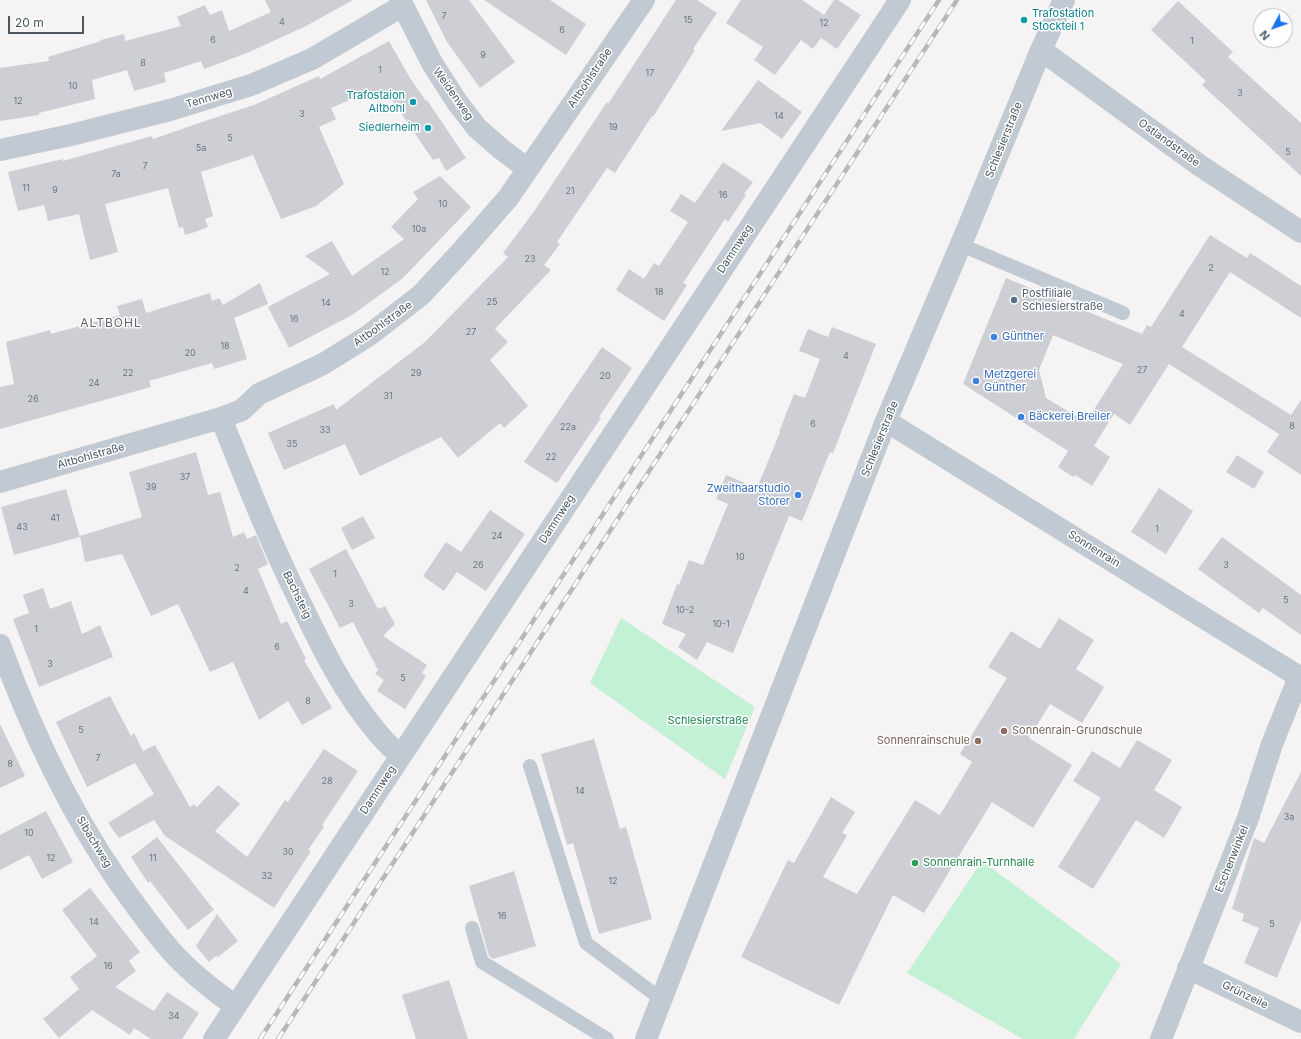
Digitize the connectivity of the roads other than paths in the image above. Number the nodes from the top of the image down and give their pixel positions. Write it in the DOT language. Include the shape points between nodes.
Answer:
graph roads {
  1 [pos="644,0"];
  2 [pos="900,0"];
  3 [pos="1064,0"];
  4 [pos="401,3"];
  5 [pos="1041,50"];
  6 [pos="0,150"];
  7 [pos="528,169"];
  8 [pos="1301,232"];
  9 [pos="961,245"];
  10 [pos="1123,313"];
  11 [pos="221,418"];
  12 [pos="886,421"];
  13 [pos="0,482"];
  14 [pos="0,645"];
  15 [pos="1300,677"];
  16 [pos="400,756"];
  17 [pos="530,766"];
  18 [pos="472,928"];
  19 [pos="1188,968"];
  20 [pos="661,999"];
  21 [pos="235,1006"];
  22 [pos="1301,1022"];
  23 [pos="214,1039"];
  24 [pos="607,1039"];
  25 [pos="646,1039"];
  26 [pos="1160,1039"];
  1 -- 7 [label="street, Altbohlstraße"];
  2 -- 16 [label="street, Dammweg"];
  3 -- 5 [label="street, Schlesierstraße"];
  4 -- 6 [label="street, Tennweg" via="312,59 251,85 170,110"];
  4 -- 7 [label="street, Weidenweg" via="432,63 473,123"];
  5 -- 8 [label="street, Ostlandstraße" via="1199,165"];
  5 -- 9 [label="street, Schlesierstraße"];
  7 -- 11 [label="street, Altbohlstraße" via="508,198 421,295 368,336 323,364 259,394 242,410"];
  9 -- 10 [label="lane"];
  9 -- 12 [label="street, Schlesierstraße"];
  11 -- 13 [label="street, Altbohlstraße"];
  11 -- 16 [label="street, Bachsteig" via="285,573 323,650 347,692 377,732"];
  12 -- 15 [label="street, Sonnenrain"];
  12 -- 20 [label="street, Schlesierstraße"];
  14 -- 21 [label="street, Sibachweg" via="48,758 78,817 121,887 154,931 188,968"];
  15 -- 19 [label="street, Eschenwinkel" via="1272,744 1248,818"];
  16 -- 21 [label="street, Dammweg"];
  17 -- 20 [label="lane" via="586,943"];
  18 -- 24 [label="lane" via="482,962"];
  19 -- 22 [label="street, Grünzeile"];
  19 -- 26 [label="street, Eschenwinkel"];
  20 -- 25 [label="street, Schlesierstraße"];
  21 -- 23 [label="street, Dammweg"];
}
